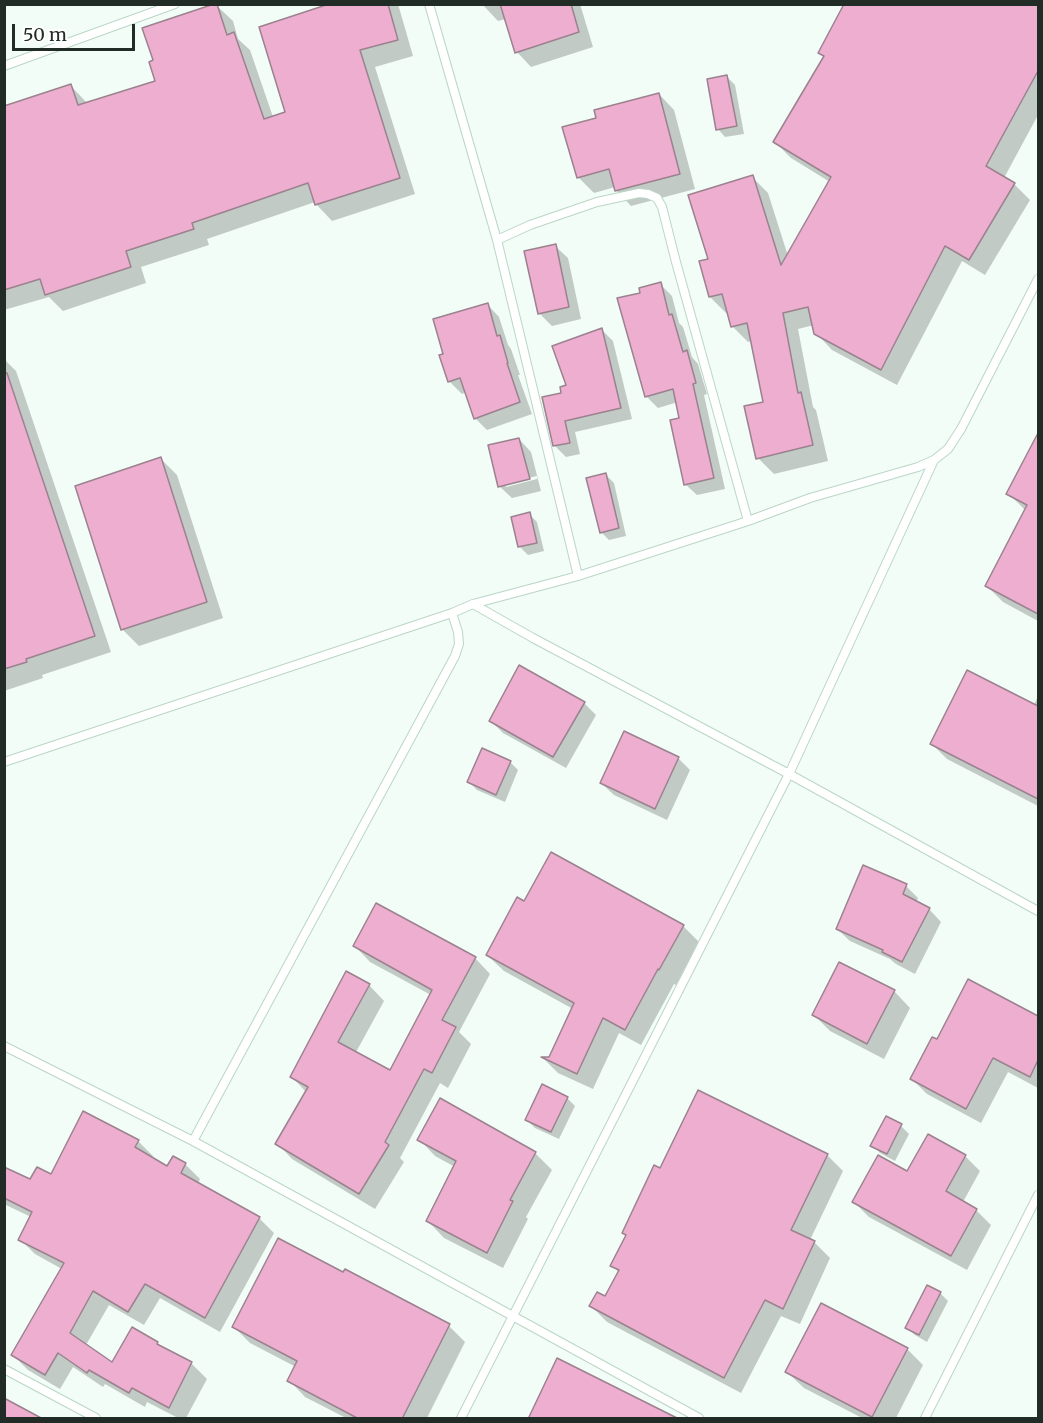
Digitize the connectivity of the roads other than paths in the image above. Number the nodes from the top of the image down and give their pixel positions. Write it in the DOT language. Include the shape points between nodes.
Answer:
graph roads {
  1 [pos="175,4"];
  2 [pos="429,4"];
  3 [pos="4,66"];
  4 [pos="497,240"];
  5 [pos="1038,279"];
  6 [pos="934,460"];
  7 [pos="748,521"];
  8 [pos="578,576"];
  9 [pos="473,604"];
  10 [pos="452,613"];
  11 [pos="4,762"];
  12 [pos="789,774"];
  13 [pos="1038,911"];
  14 [pos="4,1046"];
  15 [pos="193,1141"];
  16 [pos="1038,1195"];
  17 [pos="513,1316"];
  18 [pos="4,1369"];
  19 [pos="96,1419"];
  20 [pos="461,1419"];
  21 [pos="699,1419"];
  22 [pos="925,1419"];
  1 -- 3 [label="lane"];
  2 -- 4 [label="lane"];
  4 -- 7 [label="lane" via="597,202 639,193 657,198"];
  4 -- 8 [label="lane"];
  5 -- 6 [label="lane" via="961,429 948,449"];
  6 -- 7 [label="lane"];
  6 -- 12 [label="lane"];
  7 -- 8 [label="lane"];
  8 -- 9 [label="lane"];
  9 -- 10 [label="lane"];
  9 -- 12 [label="lane"];
  10 -- 11 [label="lane"];
  10 -- 15 [label="lane" via="459,644 455,656"];
  12 -- 13 [label="lane"];
  12 -- 17 [label="lane"];
  14 -- 15 [label="lane"];
  15 -- 17 [label="lane"];
  16 -- 22 [label="lane"];
  17 -- 20 [label="lane"];
  17 -- 21 [label="lane"];
  18 -- 19 [label="lane"];
}
